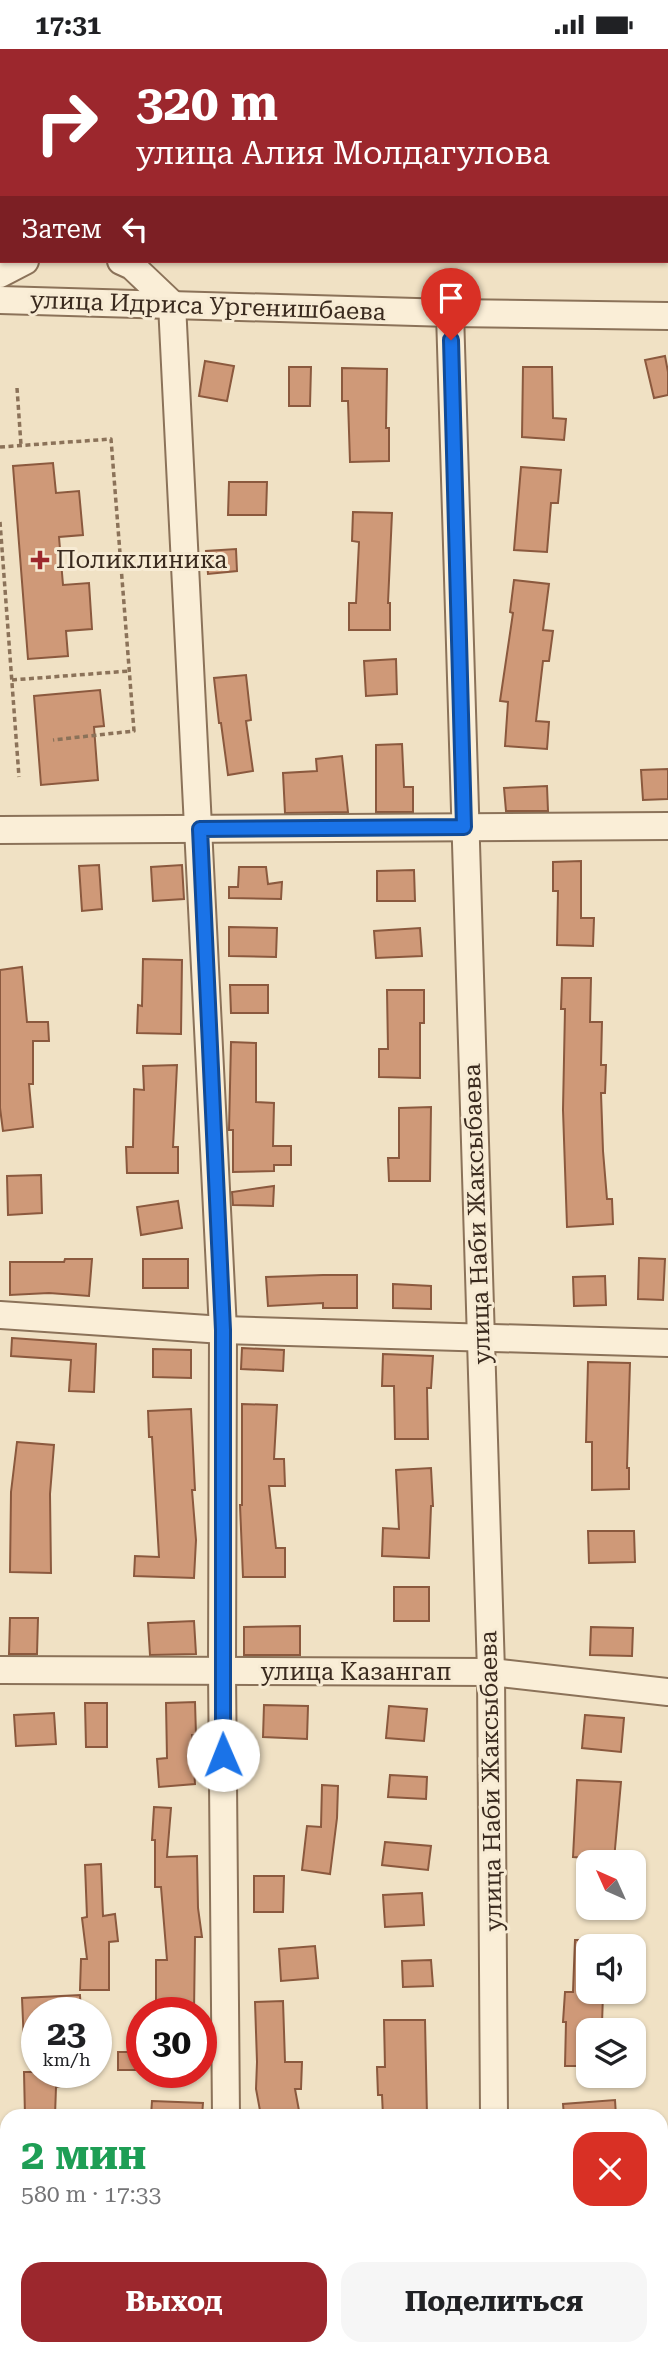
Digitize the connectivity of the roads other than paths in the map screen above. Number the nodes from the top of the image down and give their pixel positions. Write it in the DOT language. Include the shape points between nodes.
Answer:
graph roads {
  1 [pos="21,263"];
  2 [pos="125,263"];
  3 [pos="0,274"];
  4 [pos="0,300"];
  5 [pos="172,305"];
  6 [pos="450,313"];
  7 [pos="668,316"];
  8 [pos="464,827"];
  9 [pos="668,827"];
  10 [pos="0,829"];
  11 [pos="200,829"];
  12 [pos="0,1315"];
  13 [pos="223,1330"];
  14 [pos="481,1338"];
  15 [pos="668,1343"];
  16 [pos="0,1670"];
  17 [pos="222,1671"];
  18 [pos="491,1672"];
  19 [pos="668,1692"];
  20 [pos="226,2109"];
  21 [pos="494,2109"];
  1 -- 3 [label="street"];
  2 -- 5 [label="street"];
  4 -- 5 [label="street, улица Идриса Ургенишбаева"];
  5 -- 6 [label="street, улица Идриса Ургенишбаева"];
  5 -- 11 [label="street"];
  6 -- 7 [label="street, улица Идриса Ургенишбаева"];
  6 -- 8 [label="street, улица Наби Жаксыбаева"];
  8 -- 9 [label="street"];
  8 -- 11 [label="street"];
  8 -- 14 [label="street, улица Наби Жаксыбаева"];
  10 -- 11 [label="street"];
  11 -- 13 [label="street"];
  12 -- 13 [label="street"];
  13 -- 14 [label="street"];
  13 -- 17 [label="street"];
  14 -- 15 [label="street"];
  14 -- 18 [label="street, улица Наби Жаксыбаева"];
  16 -- 17 [label="street, улица Казангап"];
  17 -- 18 [label="street, улица Казангап"];
  17 -- 20 [label="street"];
  18 -- 19 [label="street, улица Казангап"];
  18 -- 21 [label="street, улица Наби Жаксыбаева"];
}
